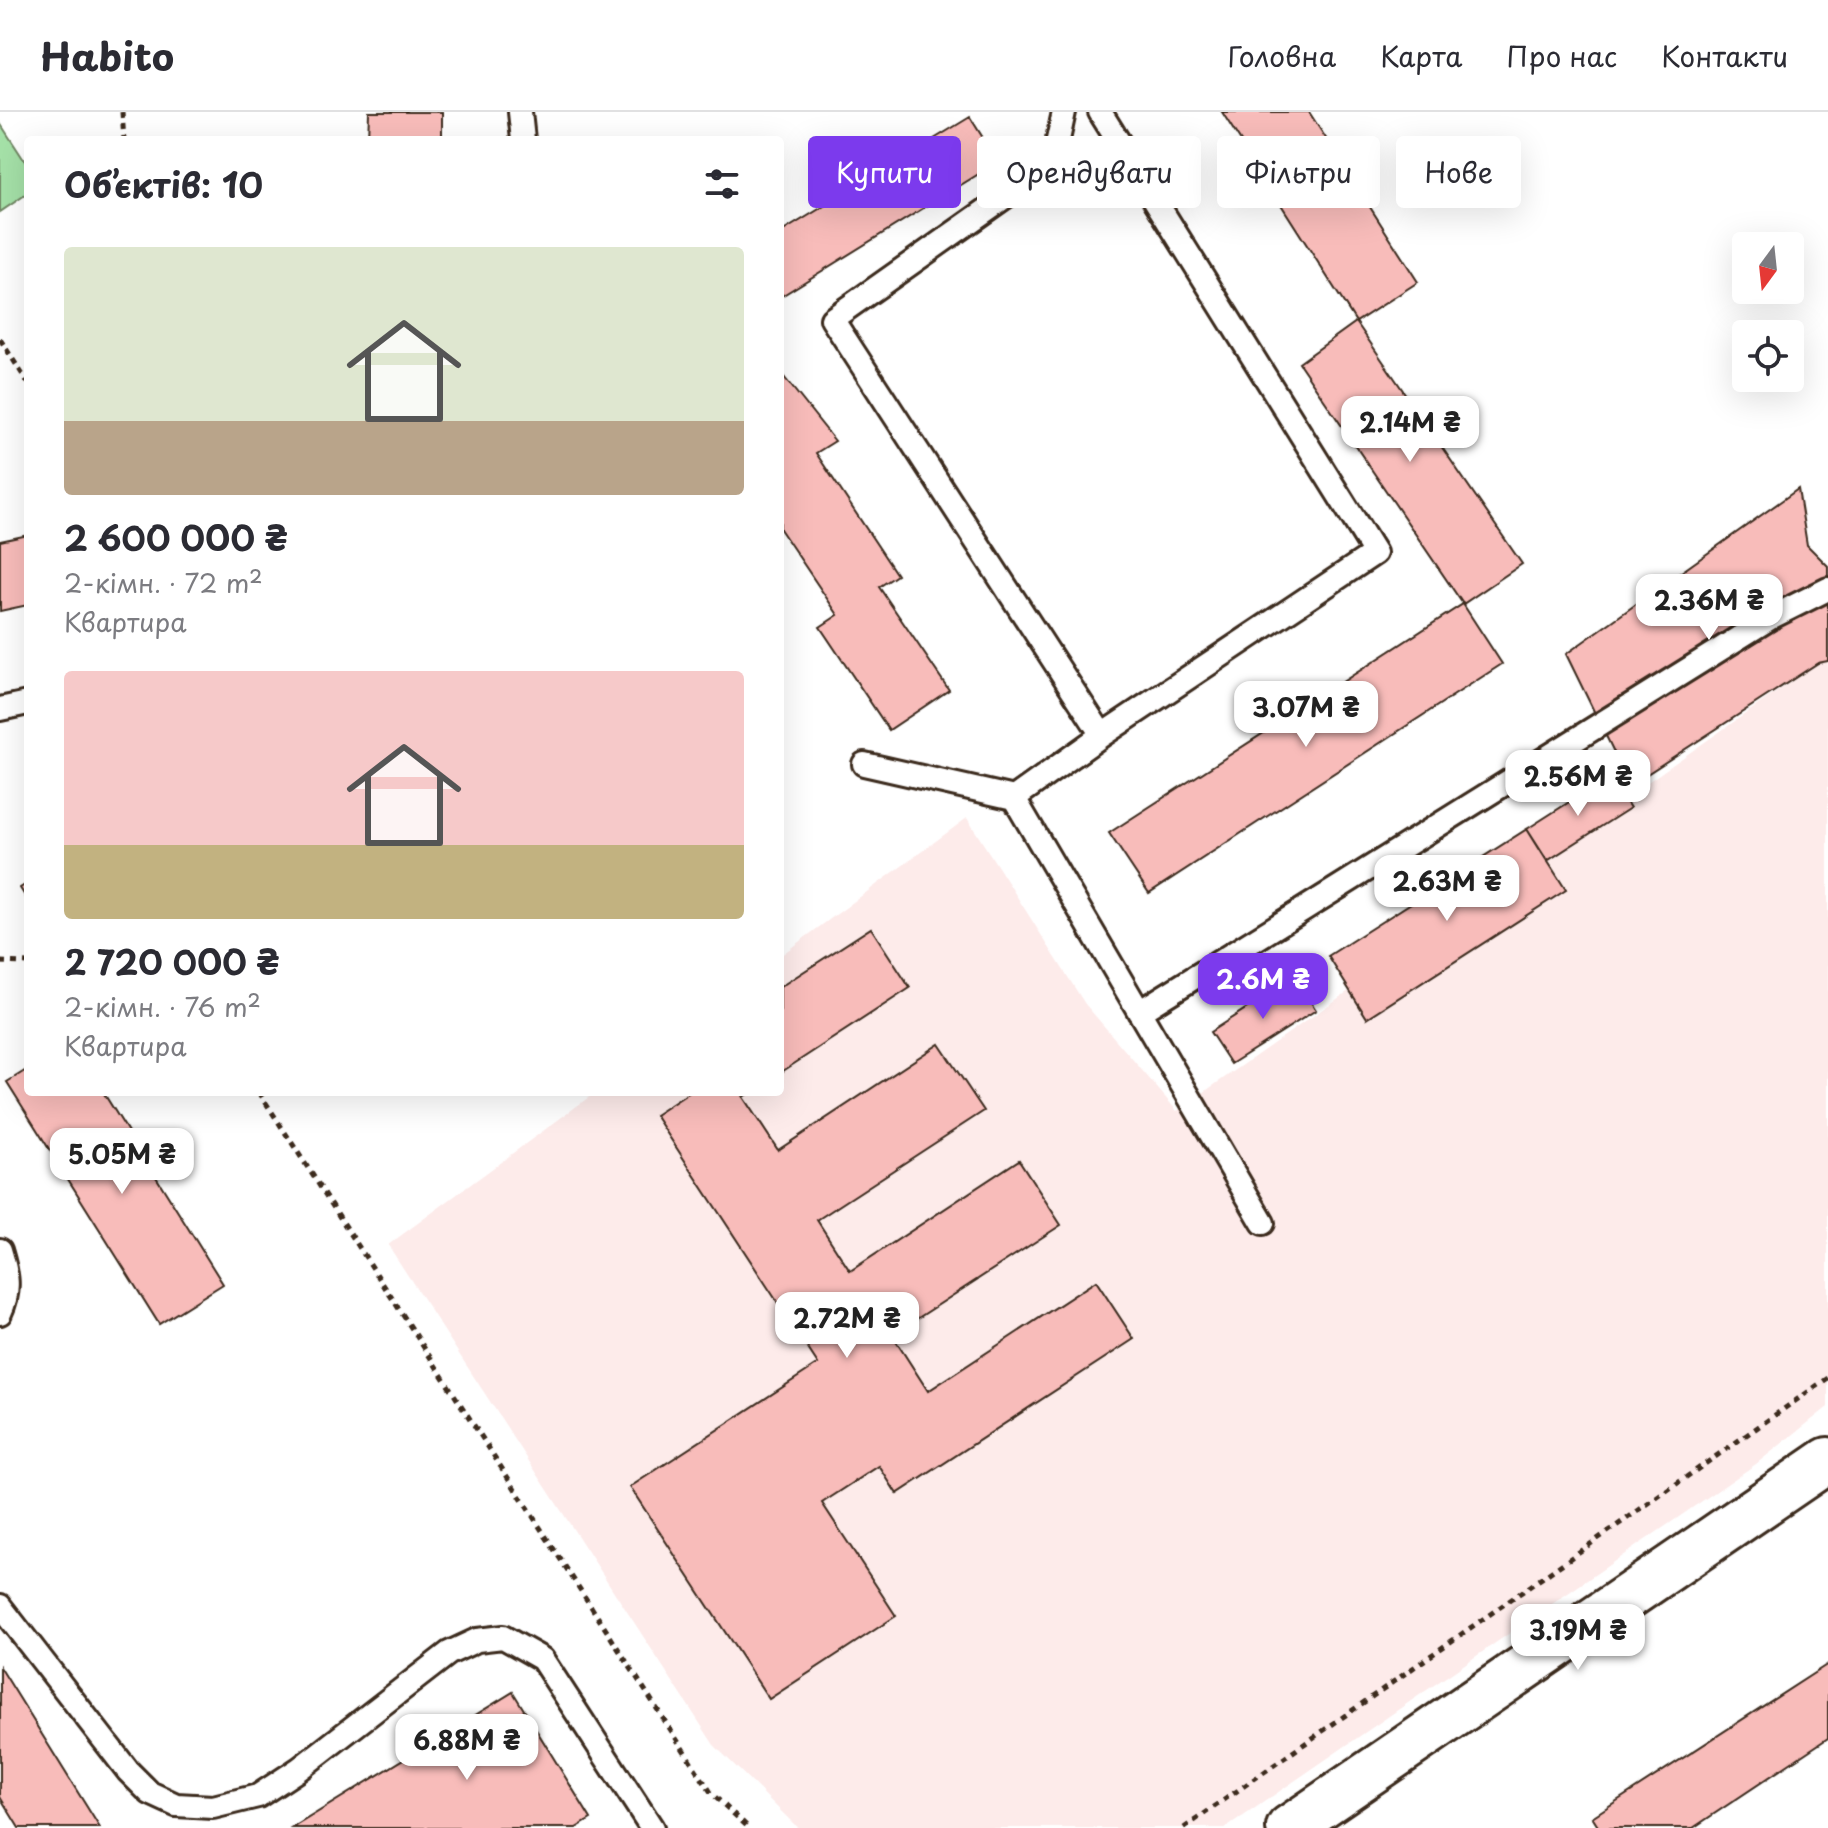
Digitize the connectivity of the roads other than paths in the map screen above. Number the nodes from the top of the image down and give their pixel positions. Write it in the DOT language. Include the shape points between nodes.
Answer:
graph roads {
  1 [pos="520,112"];
  2 [pos="1064,112"];
  3 [pos="1100,112"];
  4 [pos="523,136"];
  5 [pos="1828,589"];
  6 [pos="24,704"];
  7 [pos="0,709"];
  8 [pos="1102,735"];
  9 [pos="864,764"];
  10 [pos="1014,798"];
  11 [pos="1139,1012"];
  12 [pos="1263,1223"];
  13 [pos="0,1250"];
  14 [pos="0,1313"];
  15 [pos="1828,1460"];
  16 [pos="0,1606"];
  17 [pos="652,1828"];
  18 [pos="1289,1828"];
  1 -- 4 [label="lane"];
  2 -- 8 [label="lane" via="1053,163 832,319"];
  3 -- 8 [label="lane" via="1375,553"];
  5 -- 11 [label="lane" via="1772,617"];
  6 -- 7 [label="lane"];
  8 -- 10 [label="lane"];
  9 -- 10 [label="lane"];
  10 -- 11 [label="lane"];
  11 -- 12 [label="lane"];
  13 -- 14 [label="lane" via="9,1285"];
  15 -- 18 [label="street" via="1329,1810"];
  16 -- 17 [label="lane" via="128,1771 150,1793 176,1805 213,1807 258,1796 449,1653 477,1640 503,1637 542,1659"];
}
